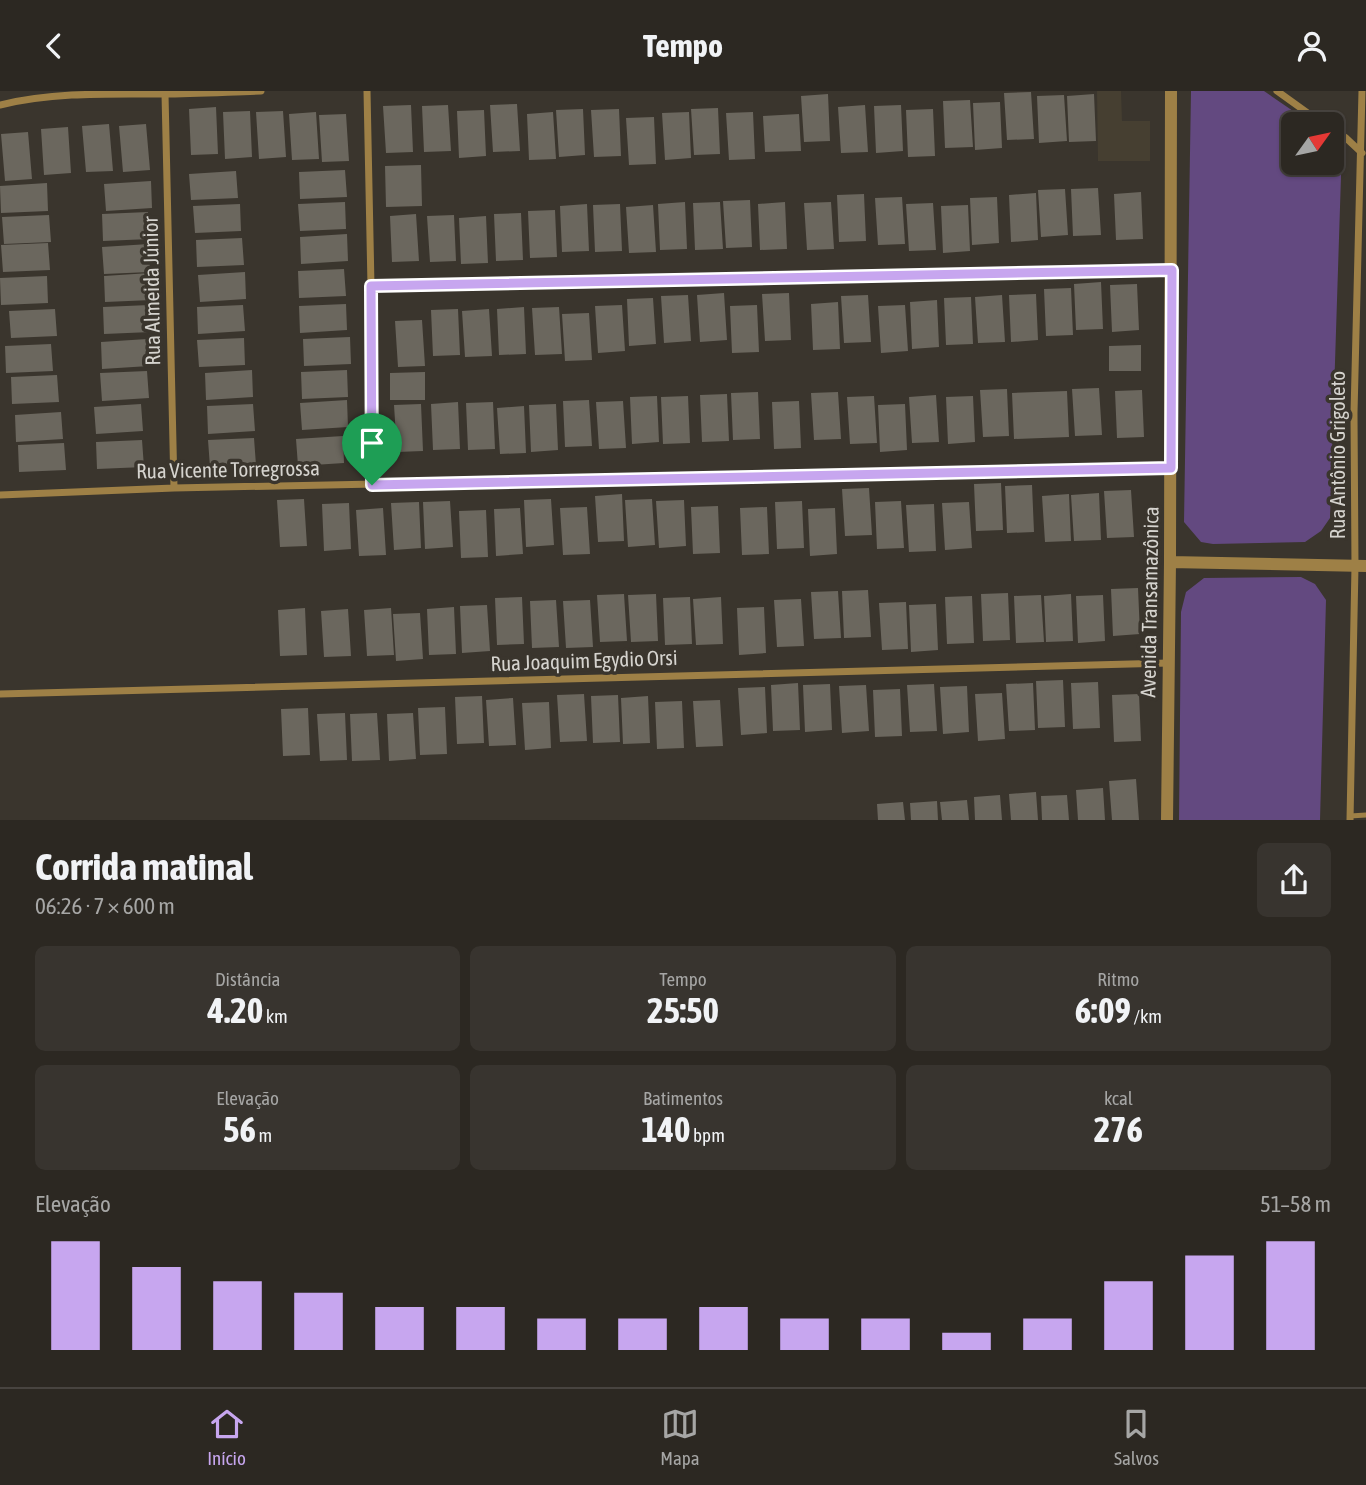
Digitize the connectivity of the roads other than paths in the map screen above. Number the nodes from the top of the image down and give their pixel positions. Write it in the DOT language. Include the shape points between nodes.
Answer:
graph roads {
  1 [pos="261,91"];
  2 [pos="367,91"];
  3 [pos="1171,91"];
  4 [pos="1277,91"];
  5 [pos="1363,91"];
  6 [pos="165,94"];
  7 [pos="0,105"];
  8 [pos="1306,112"];
  9 [pos="1344,139"];
  10 [pos="1362,153"];
  11 [pos="1364,179"];
  12 [pos="1172,270"];
  13 [pos="371,286"];
  14 [pos="1171,468"];
  15 [pos="372,485"];
  16 [pos="174,488"];
  17 [pos="0,495"];
  18 [pos="1170,562"];
  19 [pos="1361,566"];
  20 [pos="1169,663"];
  21 [pos="0,694"];
  22 [pos="1366,815"];
  23 [pos="1350,818"];
  24 [pos="1167,820"];
  1 -- 6 [label="street"];
  2 -- 13 [label="street"];
  3 -- 12 [label="street, Avenida Transamazônica"];
  4 -- 8 [label="street"];
  5 -- 10 [label="street, Rua Antônio Grigoleto"];
  6 -- 7 [label="street" via="95,93"];
  6 -- 16 [label="street, Rua Almeida Júnior"];
  9 -- 10 [label="street"];
  10 -- 11 [label="street, Rua Antônio Grigoleto"];
  11 -- 19 [label="street, Rua Antônio Grigoleto" via="1354,413"];
  12 -- 13 [label="street"];
  12 -- 14 [label="street, Avenida Transamazônica"];
  13 -- 15 [label="street"];
  14 -- 15 [label="street, Rua Vicente Torregrossa"];
  14 -- 18 [label="street, Avenida Transamazônica"];
  15 -- 16 [label="street, Rua Vicente Torregrossa"];
  16 -- 17 [label="street, Rua Vicente Torregrossa"];
  18 -- 19 [label="street"];
  18 -- 20 [label="street, Avenida Transamazônica"];
  19 -- 23 [label="street, Rua Antônio Grigoleto"];
  20 -- 21 [label="street, Rua Joaquim Egydio Orsi"];
  20 -- 24 [label="street, Avenida Transamazônica"];
  22 -- 23 [label="lane"];
}
